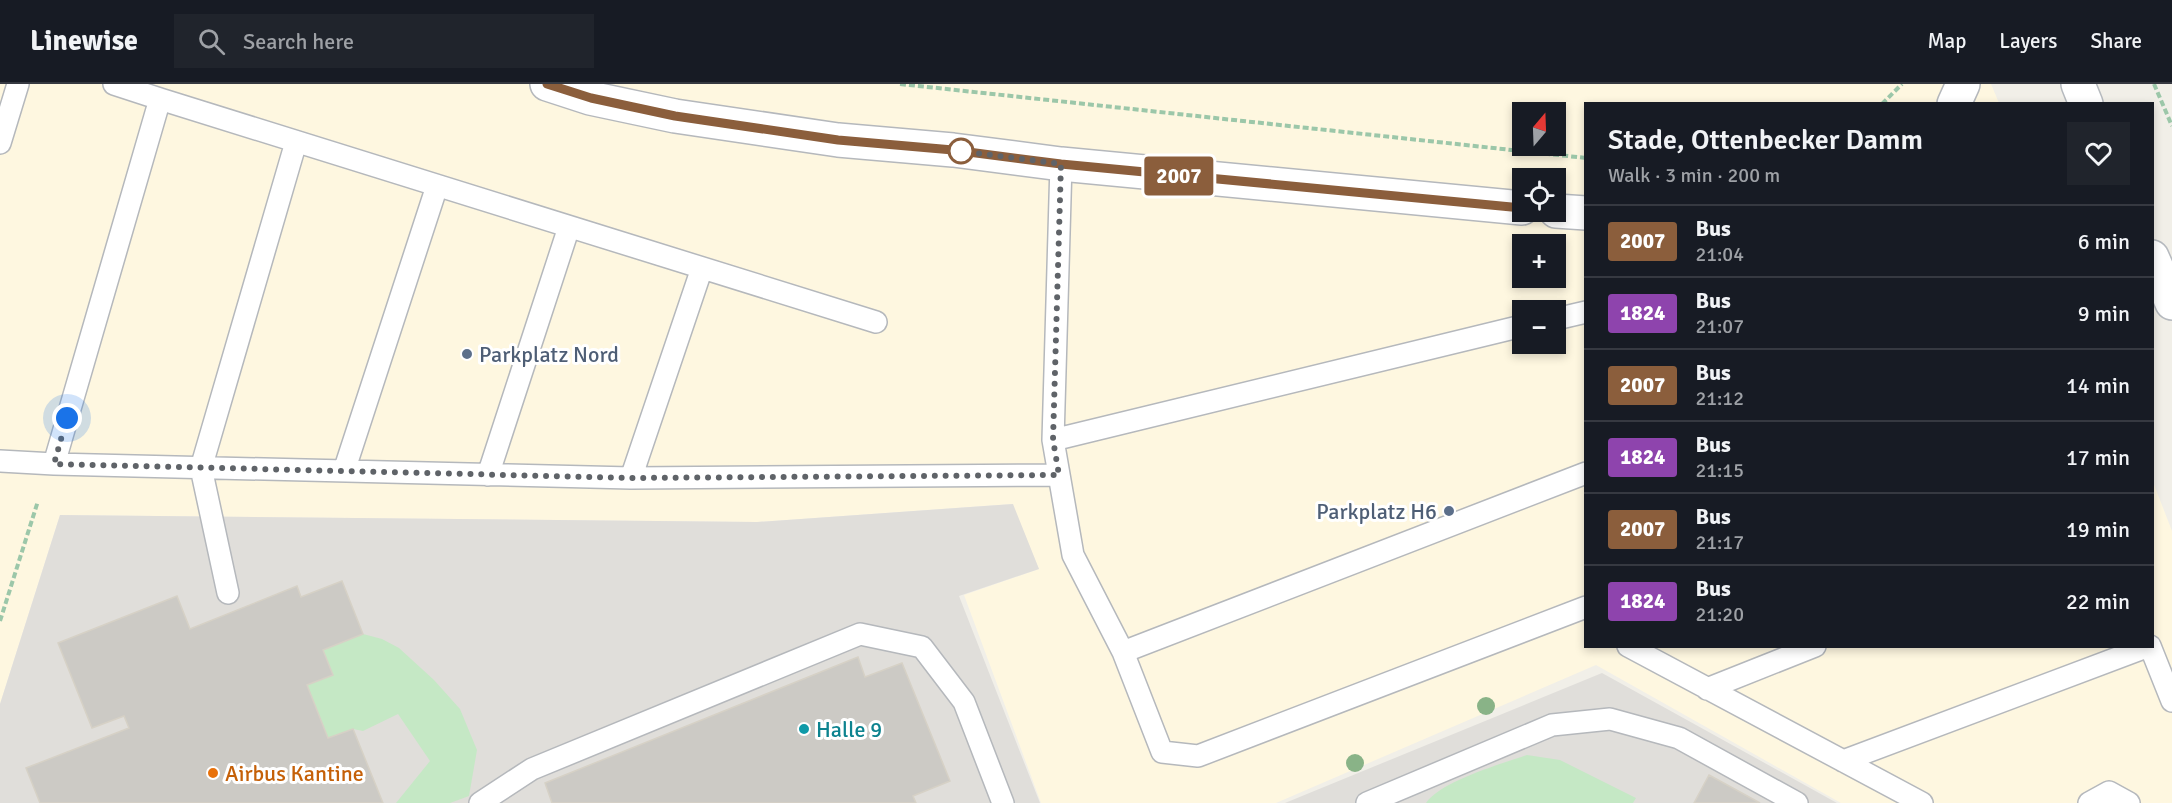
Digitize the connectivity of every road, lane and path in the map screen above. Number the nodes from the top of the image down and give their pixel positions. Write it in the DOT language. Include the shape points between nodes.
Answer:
graph roads {
  1 [pos="18,84"];
  2 [pos="114,84"];
  3 [pos="547,84"];
  4 [pos="900,84"];
  5 [pos="1902,84"];
  6 [pos="1963,84"];
  7 [pos="2078,84"];
  8 [pos="2154,84"];
  9 [pos="595,91"];
  10 [pos="160,99"];
  11 [pos="1884,102"];
  12 [pos="1955,102"];
  13 [pos="2085,102"];
  14 [pos="2172,126"];
  15 [pos="296,142"];
  16 [pos="0,143"];
  17 [pos="1584,158"];
  18 [pos="1061,164"];
  19 [pos="437,186"];
  20 [pos="1512,207"];
  21 [pos="1566,212"];
  22 [pos="1584,213"];
  23 [pos="568,227"];
  24 [pos="2154,262"];
  25 [pos="702,268"];
  26 [pos="2172,303"];
  27 [pos="1584,312"];
  28 [pos="1566,317"];
  29 [pos="876,322"];
  30 [pos="1512,328"];
  31 [pos="1053,440"];
  32 [pos="0,461"];
  33 [pos="54,464"];
  34 [pos="201,468"];
  35 [pos="344,471"];
  36 [pos="1584,474"];
  37 [pos="488,475"];
  38 [pos="1059,475"];
  39 [pos="631,478"];
  40 [pos="40,493"];
  41 [pos="228,593"];
  42 [pos="1579,615"];
  43 [pos="0,621"];
  44 [pos="1632,648"];
  45 [pos="1810,648"];
  46 [pos="2145,648"];
  47 [pos="2151,648"];
  48 [pos="1123,652"];
  49 [pos="1707,689"];
  50 [pos="2172,700"];
  51 [pos="1843,761"];
  52 [pos="480,803"];
  53 [pos="1003,803"];
  54 [pos="1367,803"];
  55 [pos="1797,803"];
  56 [pos="1922,803"];
  57 [pos="2089,803"];
  58 [pos="2129,803"];
  1 -- 16 [label="lane"];
  2 -- 10 [label="lane"];
  3 -- 9 [label="street"];
  4 -- 17 [label="path"];
  5 -- 11 [label="path"];
  6 -- 12 [label="street"];
  7 -- 13 [label="street"];
  8 -- 14 [label="path"];
  9 -- 18 [label="street" via="675,116 759,130"];
  10 -- 15 [label="lane"];
  10 -- 33 [label="lane"];
  15 -- 19 [label="lane"];
  15 -- 34 [label="lane"];
  18 -- 20 [label="street"];
  18 -- 31 [label="lane"];
  19 -- 23 [label="lane"];
  19 -- 35 [label="lane"];
  21 -- 22 [label="street"];
  23 -- 25 [label="lane"];
  23 -- 37 [label="lane"];
  24 -- 26 [label="street"];
  25 -- 29 [label="lane"];
  25 -- 39 [label="lane"];
  27 -- 28 [label="lane"];
  30 -- 31 [label="lane"];
  31 -- 38 [label="lane"];
  32 -- 33 [label="lane"];
  33 -- 34 [label="lane"];
  34 -- 35 [label="lane"];
  34 -- 41 [label="lane"];
  35 -- 37 [label="lane"];
  36 -- 48 [label="lane"];
  37 -- 39 [label="lane"];
  38 -- 39 [label="lane"];
  38 -- 48 [label="lane" via="1073,555"];
  40 -- 43 [label="path"];
  42 -- 48 [label="lane" via="1198,756 1162,752"];
  44 -- 49 [label="lane"];
  45 -- 49 [label="lane"];
  46 -- 51 [label="lane"];
  47 -- 50 [label="lane"];
  49 -- 51 [label="lane"];
  51 -- 56 [label="lane"];
  52 -- 53 [label="lane" via="532,769 860,634 922,647 964,702"];
  54 -- 55 [label="lane" via="1552,725 1610,719 1679,738"];
  57 -- 58 [label="lane" via="2109,792"];
}
